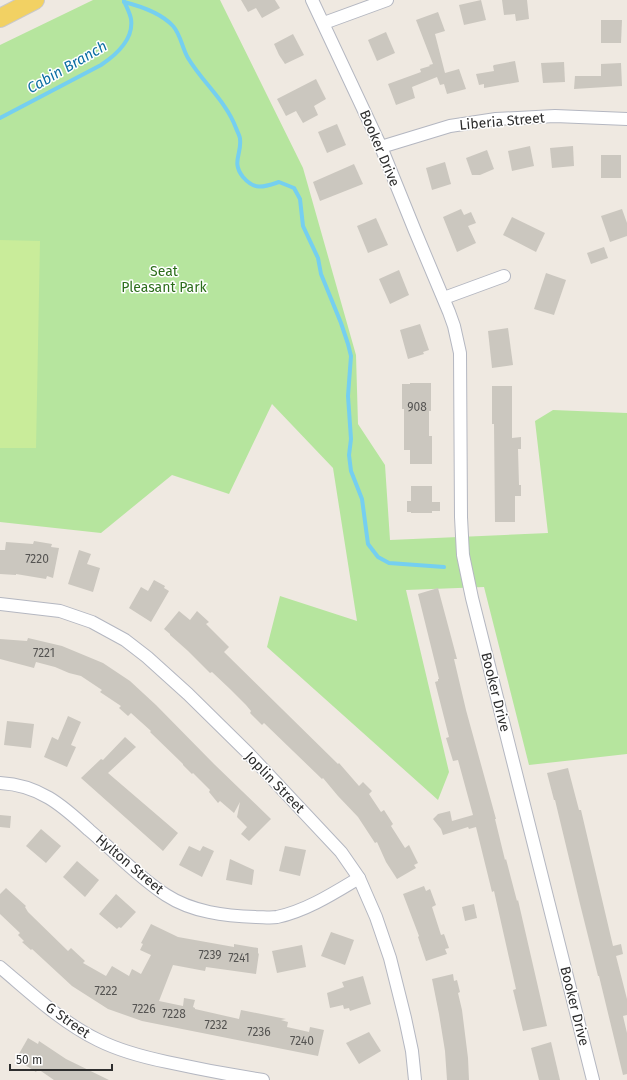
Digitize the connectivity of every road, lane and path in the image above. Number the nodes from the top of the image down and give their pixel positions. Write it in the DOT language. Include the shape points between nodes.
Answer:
graph roads {
  1 [pos="35,0"];
  2 [pos="312,0"];
  3 [pos="387,0"];
  4 [pos="0,18"];
  5 [pos="324,23"];
  6 [pos="627,119"];
  7 [pos="381,147"];
  8 [pos="504,276"];
  9 [pos="444,298"];
  10 [pos="0,604"];
  11 [pos="0,783"];
  12 [pos="359,878"];
  13 [pos="0,967"];
  14 [pos="264,1080"];
  15 [pos="415,1080"];
  16 [pos="593,1080"];
  1 -- 4 [label="main road"];
  2 -- 5 [label="street, Booker Drive"];
  3 -- 5 [label="street"];
  5 -- 7 [label="street, Booker Drive"];
  6 -- 7 [label="street, Liberia Street" via="555,116 496,119 450,126"];
  7 -- 9 [label="street, Booker Drive"];
  8 -- 9 [label="street"];
  9 -- 16 [label="street, Booker Drive" via="460,353 461,517 464,560"];
  10 -- 12 [label="street, Joplin Street" via="60,611 107,629 125,640 188,694 253,758 341,852"];
  11 -- 12 [label="street, Hylton Street" via="28,788 60,804 164,894 198,909 242,917 278,917 322,900"];
  12 -- 15 [label="street, Joplin Street" via="376,917 391,964 412,1051"];
  13 -- 14 [label="street, G Street" via="74,1027 116,1048 183,1066"];
}
